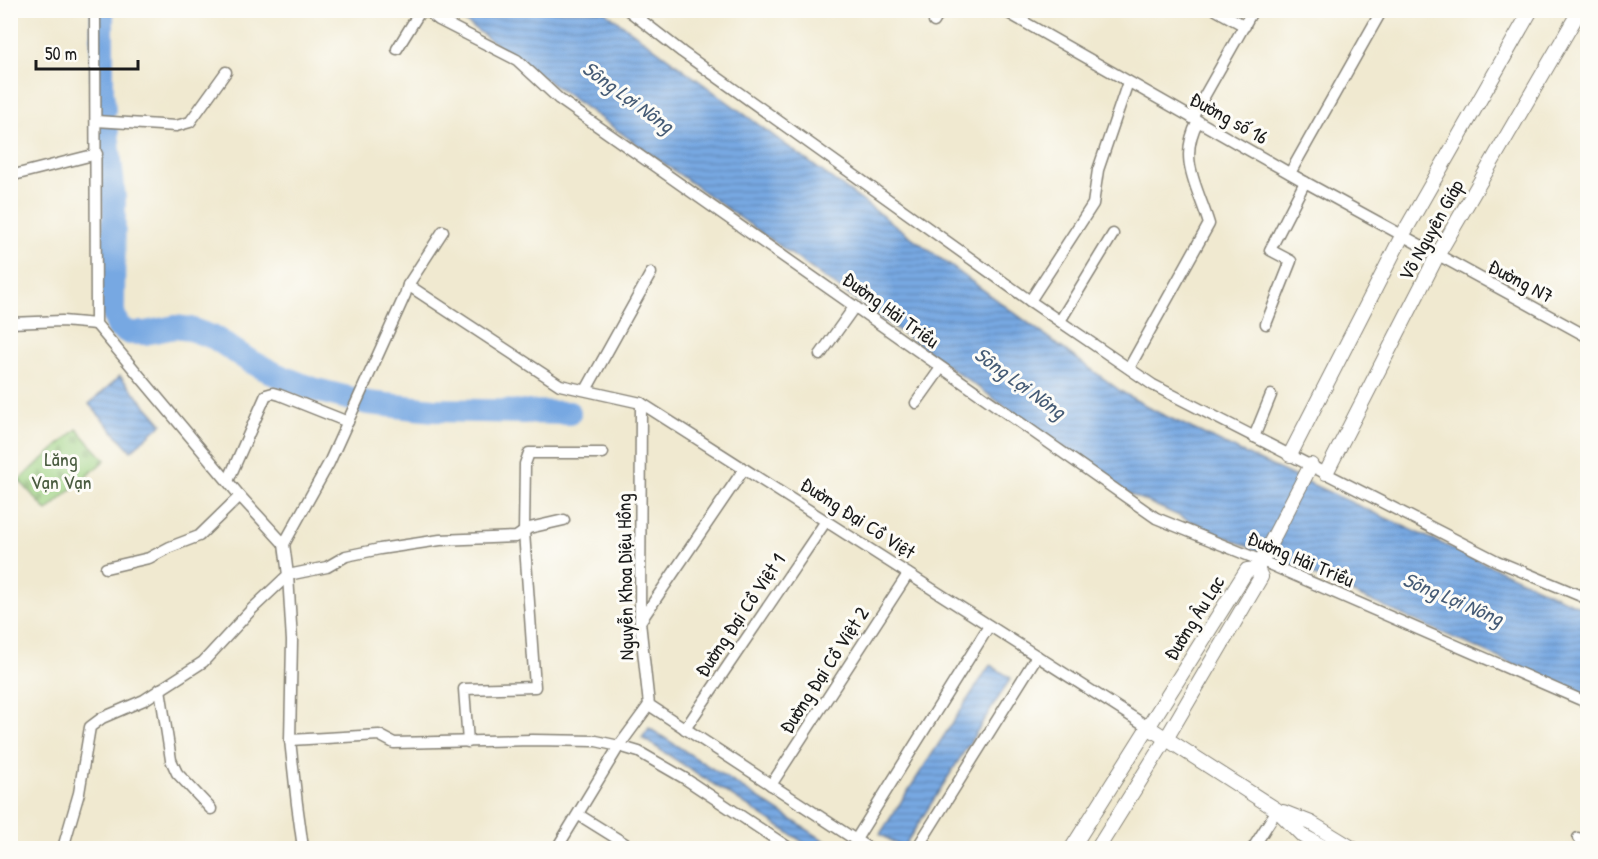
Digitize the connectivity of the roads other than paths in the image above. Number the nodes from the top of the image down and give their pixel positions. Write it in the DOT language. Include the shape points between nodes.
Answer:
graph roads {
  1 [pos="95,10"];
  2 [pos="424,10"];
  3 [pos="628,10"];
  4 [pos="941,10"];
  5 [pos="1003,10"];
  6 [pos="1216,10"];
  7 [pos="1253,10"];
  8 [pos="1382,10"];
  9 [pos="1531,10"];
  10 [pos="1580,10"];
  11 [pos="934,22"];
  12 [pos="1245,26"];
  13 [pos="397,49"];
  14 [pos="226,72"];
  15 [pos="1128,82"];
  16 [pos="1195,119"];
  17 [pos="96,121"];
  18 [pos="97,154"];
  19 [pos="1290,173"];
  20 [pos="10,176"];
  21 [pos="1305,182"];
  22 [pos="443,231"];
  23 [pos="1113,234"];
  24 [pos="1402,236"];
  25 [pos="1437,256"];
  26 [pos="651,273"];
  27 [pos="408,285"];
  28 [pos="1030,301"];
  29 [pos="855,306"];
  30 [pos="1060,321"];
  31 [pos="10,323"];
  32 [pos="96,324"];
  33 [pos="1266,324"];
  34 [pos="1587,337"];
  35 [pos="820,355"];
  36 [pos="941,368"];
  37 [pos="1129,368"];
  38 [pos="586,390"];
  39 [pos="1271,395"];
  40 [pos="641,403"];
  41 [pos="916,403"];
  42 [pos="350,417"];
  43 [pos="1254,436"];
  44 [pos="603,453"];
  45 [pos="1290,455"];
  46 [pos="1311,465"];
  47 [pos="744,469"];
  48 [pos="1326,473"];
  49 [pos="228,481"];
  50 [pos="240,496"];
  51 [pos="564,520"];
  52 [pos="825,521"];
  53 [pos="524,532"];
  54 [pos="284,544"];
  55 [pos="1262,560"];
  56 [pos="106,568"];
  57 [pos="908,574"];
  58 [pos="288,575"];
  59 [pos="1587,599"];
  60 [pos="640,622"];
  61 [pos="989,626"];
  62 [pos="1037,656"];
  63 [pos="160,689"];
  64 [pos="1587,703"];
  65 [pos="649,705"];
  66 [pos="1148,727"];
  67 [pos="685,729"];
  68 [pos="1166,739"];
  69 [pos="290,740"];
  70 [pos="468,742"];
  71 [pos="619,746"];
  72 [pos="771,785"];
  73 [pos="211,809"];
  74 [pos="1277,810"];
  75 [pos="579,815"];
  76 [pos="855,841"];
  77 [pos="63,849"];
  78 [pos="303,849"];
  79 [pos="556,849"];
  80 [pos="632,849"];
  81 [pos="789,849"];
  82 [pos="868,849"];
  83 [pos="916,849"];
  84 [pos="1072,849"];
  85 [pos="1098,849"];
  86 [pos="1252,849"];
  87 [pos="1324,849"];
  88 [pos="1352,849"];
  1 -- 17 [label="street"];
  2 -- 13 [label="street"];
  2 -- 29 [label="street, Đường Hải Triều" via="517,60 559,99"];
  3 -- 28 [label="street"];
  4 -- 11 [label="street"];
  5 -- 15 [label="street, Đường số 16"];
  6 -- 12 [label="street"];
  7 -- 12 [label="street"];
  8 -- 19 [label="street"];
  9 -- 24 [label="street, Võ Nguyên Giáp"];
  10 -- 25 [label="street, Võ Nguyên Giáp"];
  12 -- 16 [label="street"];
  14 -- 17 [label="street" via="186,124"];
  15 -- 16 [label="street, Đường số 16"];
  15 -- 28 [label="street" via="1098,170 1093,204"];
  16 -- 19 [label="street, Đường số 16"];
  16 -- 37 [label="street" via="1188,152 1209,224"];
  17 -- 18 [label="street"];
  18 -- 20 [label="street"];
  18 -- 32 [label="street"];
  19 -- 21 [label="street, Đường số 16"];
  21 -- 24 [label="street, Đường số 16"];
  21 -- 33 [label="street" via="1270,250 1291,261"];
  22 -- 27 [label="street"];
  23 -- 30 [label="street"];
  24 -- 25 [label="street, Đường số 16"];
  24 -- 45 [label="street, Võ Nguyên Giáp"];
  25 -- 34 [label="street, Đường N7"];
  25 -- 48 [label="street, Võ Nguyên Giáp"];
  26 -- 38 [label="street"];
  27 -- 38 [label="street, Đường Đại Cồ Việt" via="560,385"];
  27 -- 42 [label="street"];
  28 -- 30 [label="street"];
  29 -- 35 [label="street"];
  29 -- 36 [label="street, Đường Hải Triều"];
  30 -- 37 [label="street"];
  31 -- 32 [label="street"];
  32 -- 49 [label="street"];
  36 -- 41 [label="street"];
  36 -- 55 [label="street, Đường Hải Triều" via="1156,518"];
  37 -- 43 [label="street" via="1153,385"];
  38 -- 40 [label="street, Đường Đại Cồ Việt"];
  39 -- 43 [label="street"];
  40 -- 47 [label="street, Đường Đại Cồ Việt"];
  40 -- 60 [label="street, Nguyễn Khoa Diệu Hồng"];
  42 -- 49 [label="street" via="273,393 266,395"];
  42 -- 54 [label="street"];
  43 -- 45 [label="street"];
  44 -- 53 [label="street" via="529,453 525,464"];
  45 -- 46 [label="street"];
  46 -- 48 [label="street"];
  46 -- 55 [label="street"];
  47 -- 52 [label="street, Đường Đại Cồ Việt"];
  47 -- 60 [label="street"];
  48 -- 59 [label="street" via="1497,561"];
  49 -- 50 [label="street"];
  50 -- 54 [label="street"];
  50 -- 56 [label="street" via="199,536 149,558"];
  51 -- 53 [label="street"];
  52 -- 57 [label="street, Đường Đại Cồ Việt"];
  52 -- 67 [label="street, Đường Đại Cồ Việt 1"];
  53 -- 58 [label="street" via="516,537 440,540 380,549"];
  53 -- 70 [label="street" via="535,687 464,690"];
  54 -- 58 [label="street"];
  55 -- 64 [label="street, Đường Hải Triều"];
  55 -- 66 [label="street, Đường Âu Lạc" via="1247,570"];
  55 -- 68 [label="street, Đường Âu Lạc" via="1261,577"];
  57 -- 61 [label="street, Đường Đại Cồ Việt"];
  57 -- 72 [label="street, Đường Đại Cồ Việt 2"];
  58 -- 63 [label="street" via="203,662"];
  58 -- 69 [label="street" via="292,641"];
  60 -- 65 [label="street, Nguyễn Khoa Diệu Hồng"];
  61 -- 62 [label="street, Đường Đại Cồ Việt"];
  61 -- 76 [label="street"];
  62 -- 66 [label="street, Đường Đại Cồ Việt"];
  62 -- 83 [label="street"];
  63 -- 73 [label="street" via="171,760 177,773"];
  63 -- 77 [label="street" via="90,727 79,793"];
  65 -- 67 [label="street"];
  65 -- 71 [label="street"];
  66 -- 68 [label="street, Đường Đại Cồ Việt"];
  66 -- 84 [label="street, Đường Âu Lạc"];
  67 -- 72 [label="street"];
  68 -- 74 [label="street, Đường Đại Cồ Việt"];
  68 -- 85 [label="street, Đường Âu Lạc"];
  69 -- 70 [label="street" via="379,735 394,743"];
  69 -- 78 [label="street"];
  70 -- 71 [label="street" via="596,741"];
  71 -- 75 [label="street"];
  71 -- 81 [label="street" via="639,752 684,778"];
  72 -- 76 [label="street"];
  74 -- 86 [label="street"];
  74 -- 87 [label="street, Đường Đại Cồ Việt"];
  74 -- 88 [label="street, Đường Đại Cồ Việt" via="1311,823"];
  75 -- 79 [label="street"];
  75 -- 80 [label="street"];
  76 -- 82 [label="street"];
}
